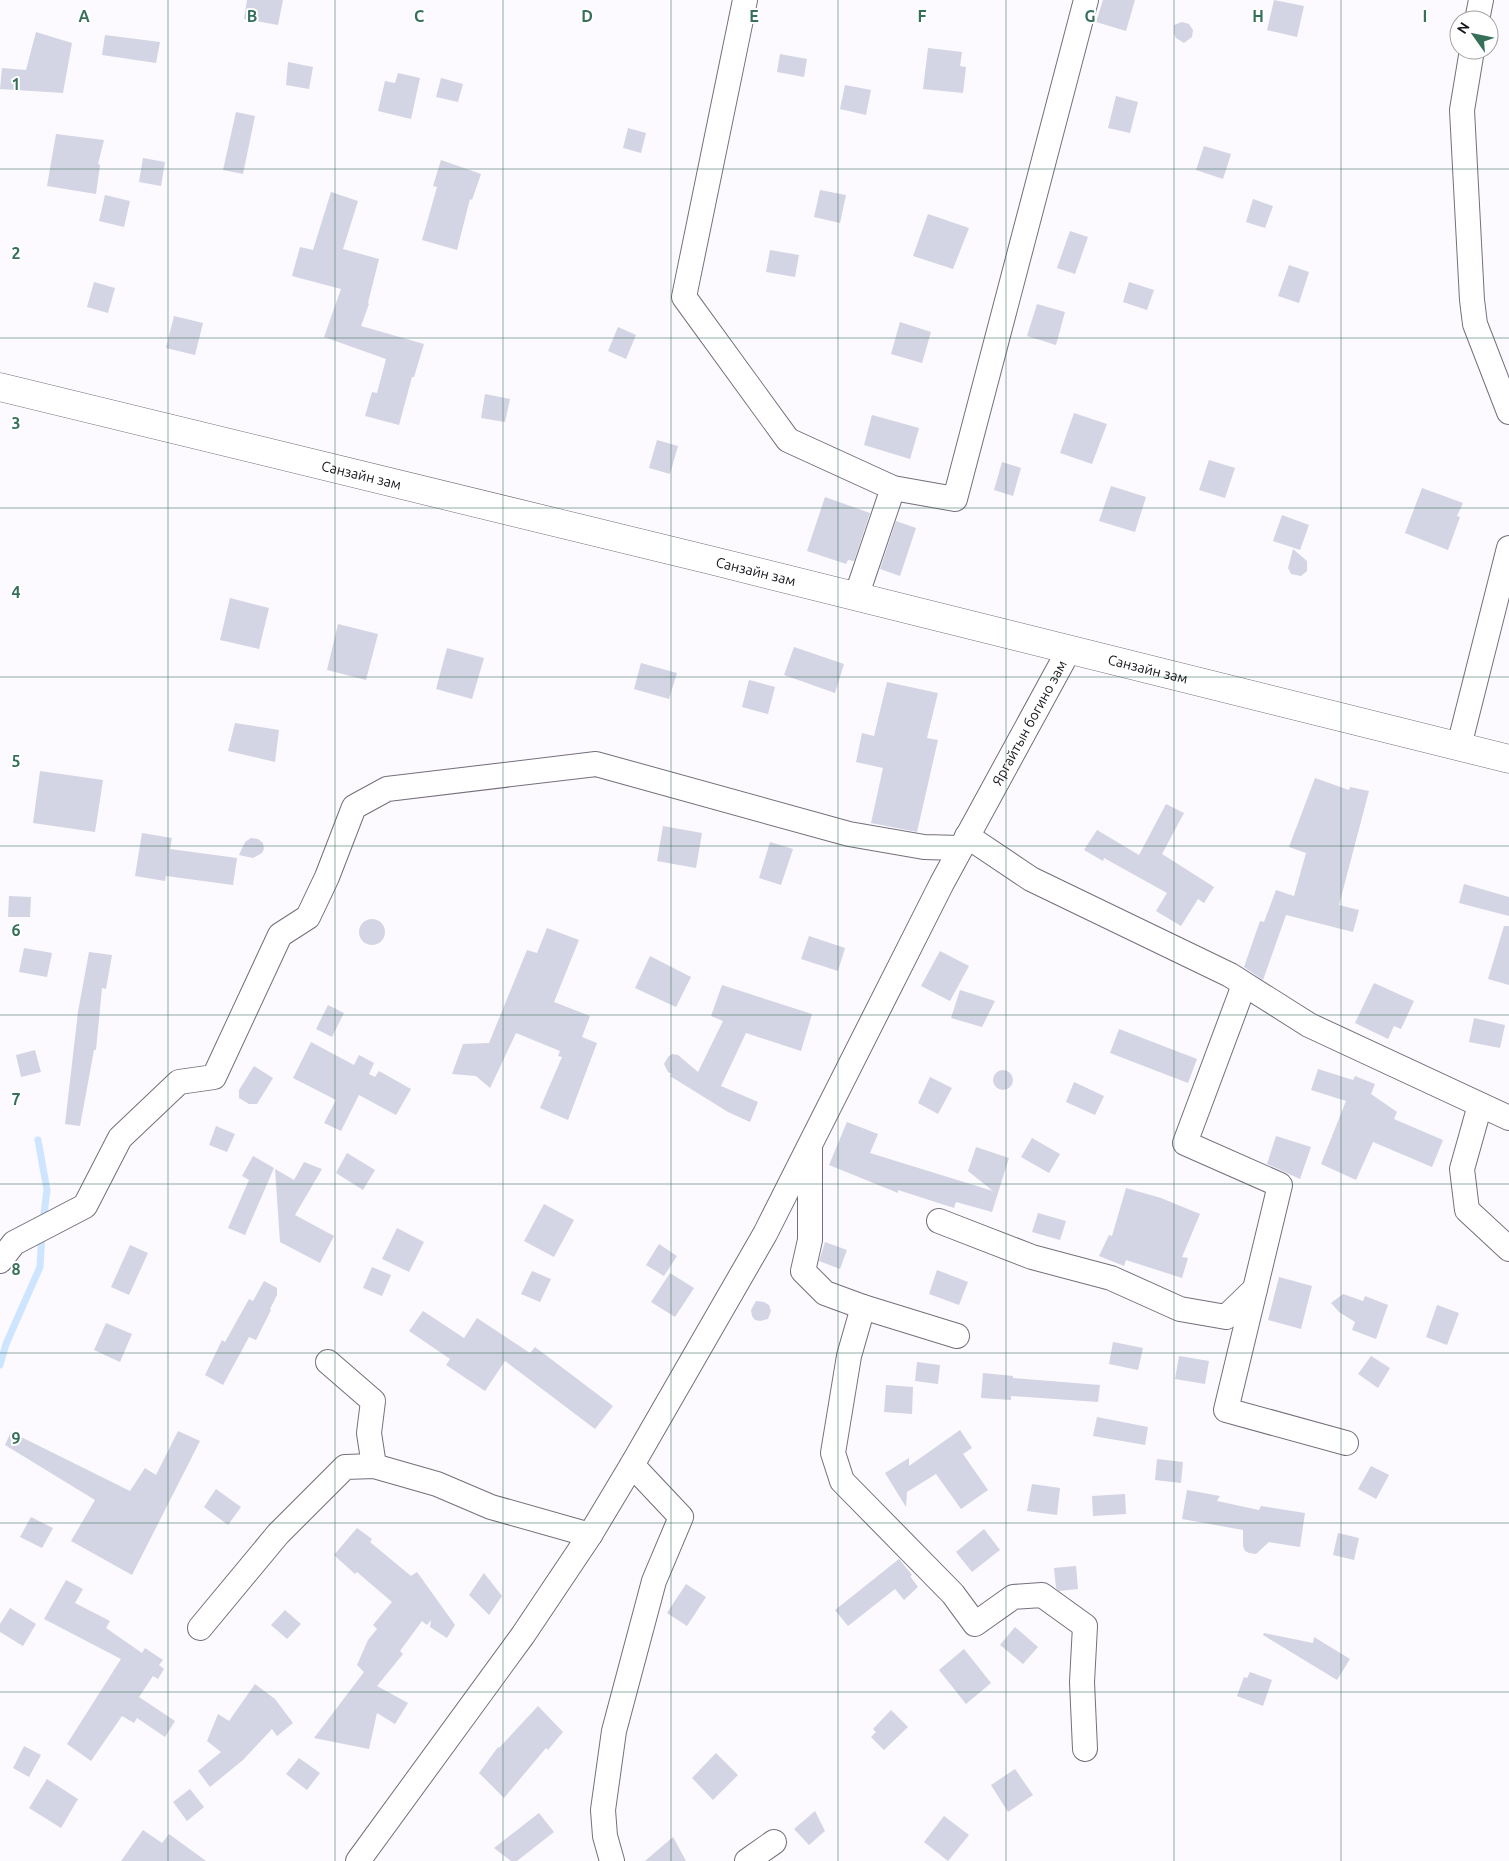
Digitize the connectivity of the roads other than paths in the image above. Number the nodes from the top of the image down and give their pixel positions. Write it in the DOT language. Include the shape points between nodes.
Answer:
graph roads {
  1 [pos="745,0"];
  2 [pos="1086,0"];
  3 [pos="1470,60"];
  4 [pos="0,387"];
  5 [pos="1509,412"];
  6 [pos="893,488"];
  7 [pos="1509,548"];
  8 [pos="856,597"];
  9 [pos="1069,650"];
  10 [pos="1459,746"];
  11 [pos="1509,759"];
  12 [pos="964,842"];
  13 [pos="1244,985"];
  14 [pos="1480,1105"];
  15 [pos="1509,1118"];
  16 [pos="810,1143"];
  17 [pos="939,1220"];
  18 [pos="4,1246"];
  19 [pos="1509,1249"];
  20 [pos="1255,1289"];
  21 [pos="863,1307"];
  22 [pos="957,1336"];
  23 [pos="328,1362"];
  24 [pos="1346,1443"];
  25 [pos="632,1465"];
  26 [pos="374,1466"];
  27 [pos="590,1534"];
  28 [pos="200,1628"];
  29 [pos="1084,1749"];
  30 [pos="774,1842"];
  31 [pos="358,1861"];
  32 [pos="612,1861"];
  33 [pos="747,1861"];
  1 -- 6 [label="street" via="684,297 788,440"];
  2 -- 6 [label="street" via="955,499"];
  3 -- 5 [label="street" via="1462,110 1472,300 1475,324"];
  4 -- 8 [label="main road, Санзайн зам"];
  6 -- 8 [label="street"];
  7 -- 10 [label="street"];
  8 -- 9 [label="main road, Санзайн зам"];
  9 -- 10 [label="main road, Санзайн зам"];
  9 -- 12 [label="street, Яргайтын богино зам"];
  10 -- 11 [label="main road, Санзайн зам"];
  12 -- 13 [label="street" via="1031,879 1230,975"];
  12 -- 16 [label="street, Яргайтын богино зам"];
  12 -- 18 [label="street" via="924,847 849,834 596,764 387,789 354,807 308,917 280,935 214,1076 179,1082 120,1138 85,1206"];
  13 -- 14 [label="street" via="1309,1025"];
  13 -- 20 [label="street" via="1185,1143 1280,1185"];
  14 -- 15 [label="street"];
  14 -- 19 [label="street" via="1462,1169 1467,1210"];
  16 -- 21 [label="street" via="810,1240 803,1271 825,1293"];
  16 -- 25 [label="street, Яргайтын богино зам" via="765,1234"];
  17 -- 20 [label="street" via="1032,1257 1111,1278 1180,1309 1226,1317"];
  20 -- 24 [label="street" via="1226,1410"];
  21 -- 22 [label="street"];
  21 -- 29 [label="street" via="849,1356 833,1453 842,1482 954,1594 975,1624 1013,1598 1042,1595 1085,1626 1082,1682"];
  23 -- 26 [label="street" via="373,1401 368,1433"];
  25 -- 27 [label="street, Яргайтын богино зам"];
  25 -- 32 [label="street" via="680,1517 654,1581 614,1731 603,1810 605,1836"];
  26 -- 27 [label="street" via="437,1484 491,1507"];
  26 -- 28 [label="street" via="345,1467 278,1534"];
  27 -- 31 [label="street, Яргайтын богино зам" via="523,1635"];
  30 -- 33 [label="street"];
}
